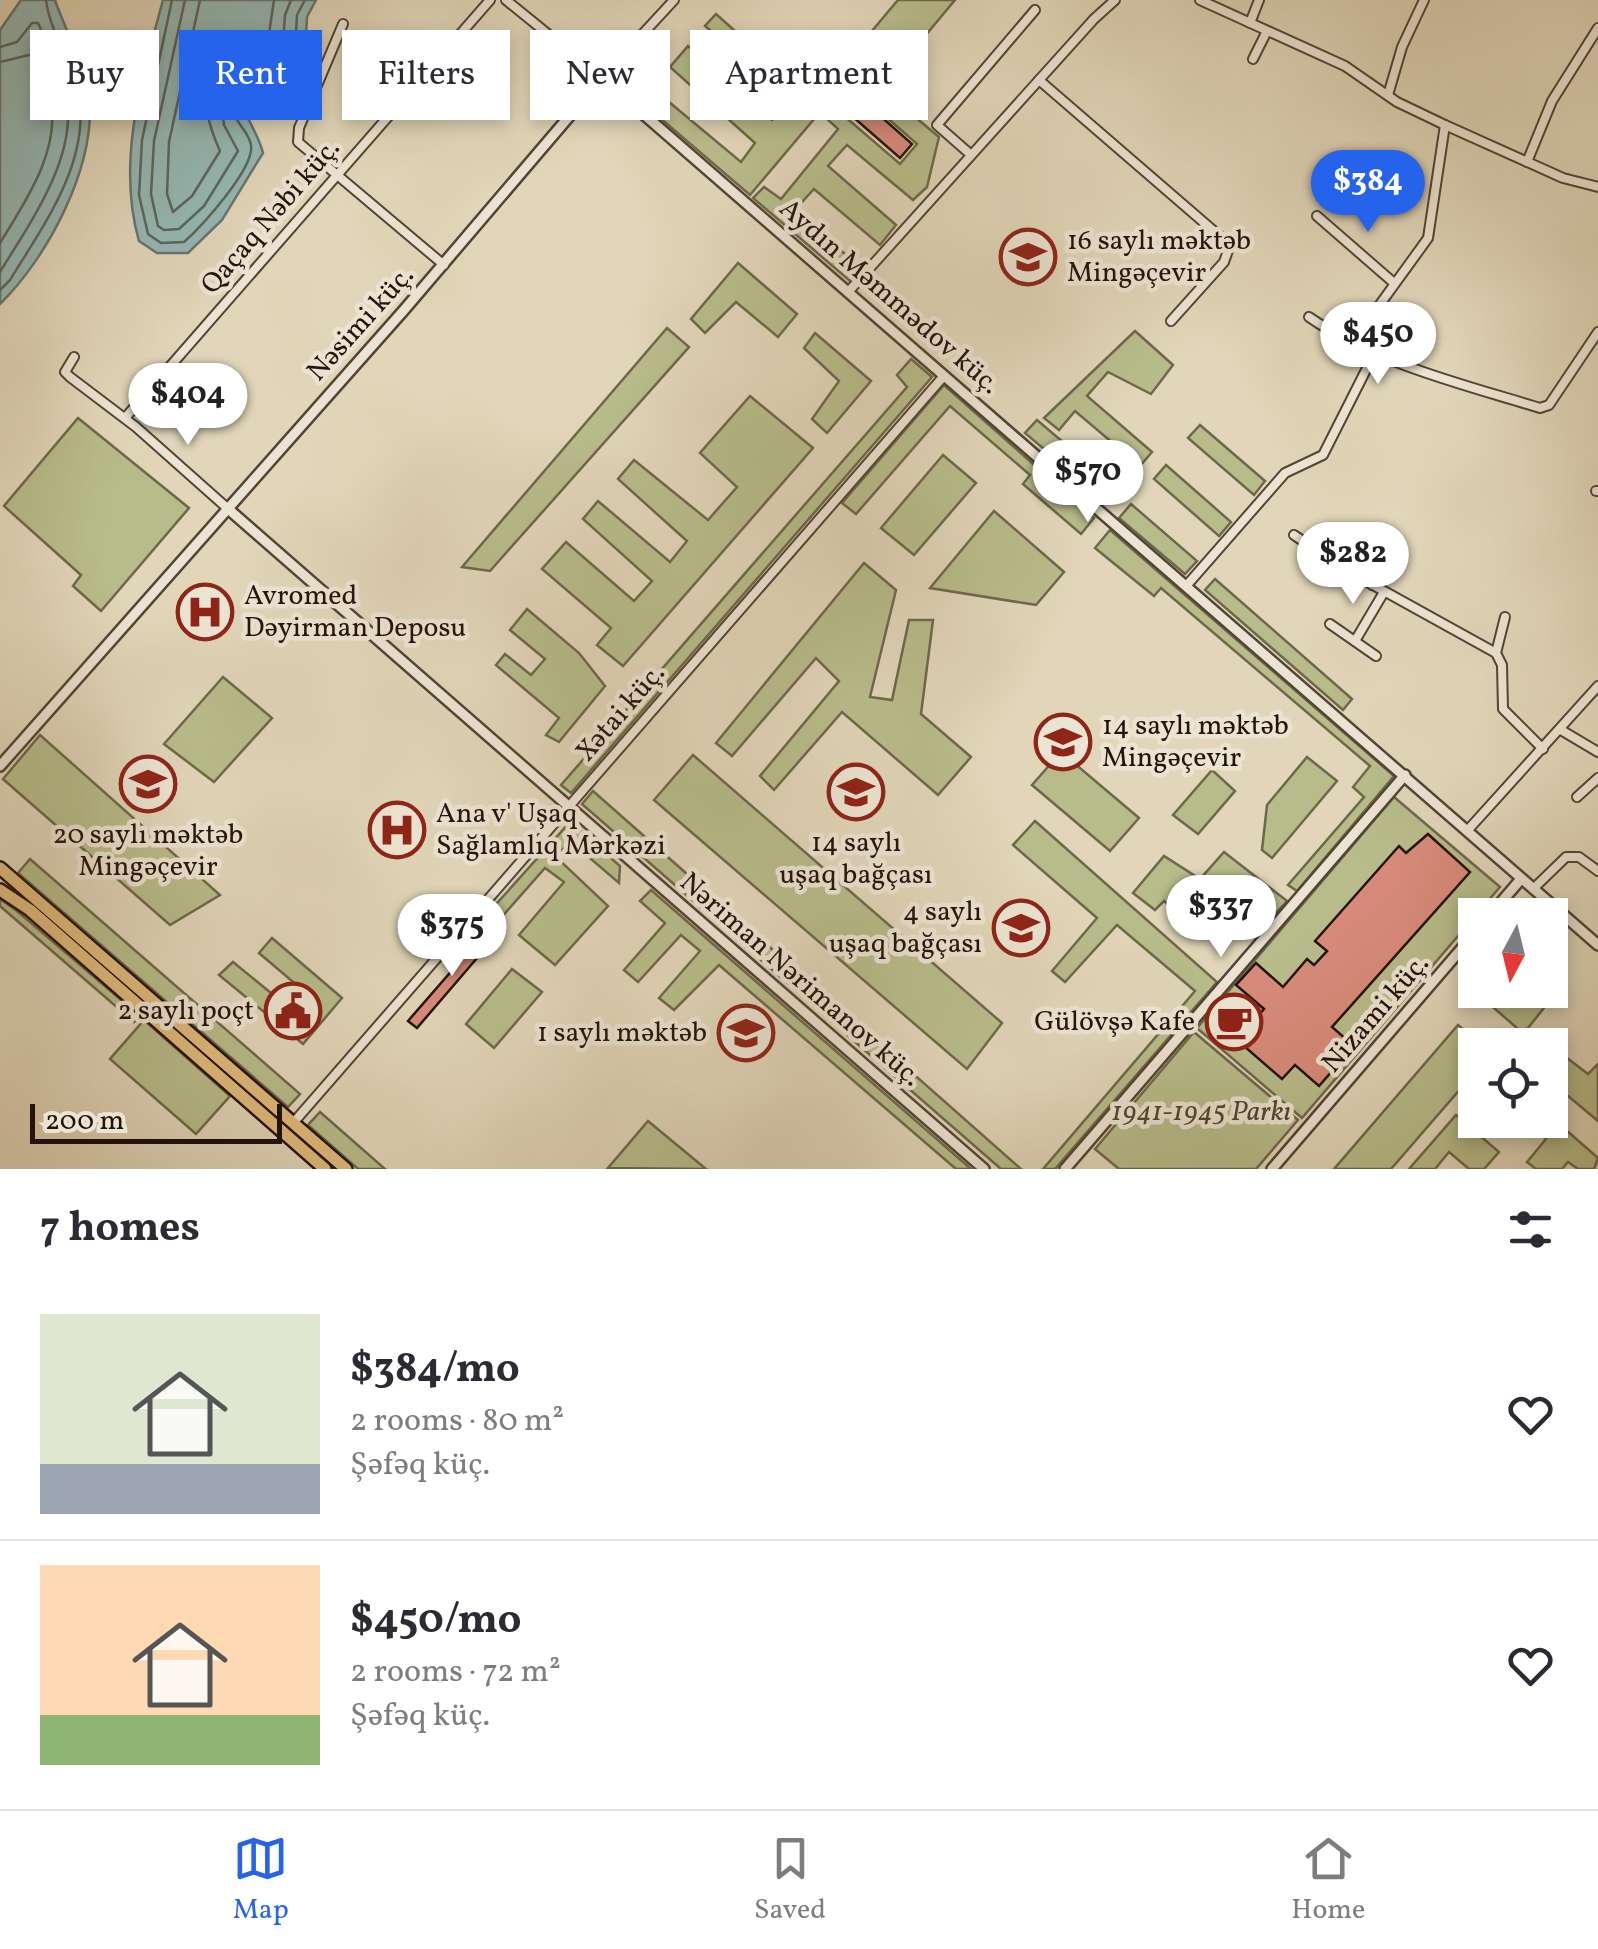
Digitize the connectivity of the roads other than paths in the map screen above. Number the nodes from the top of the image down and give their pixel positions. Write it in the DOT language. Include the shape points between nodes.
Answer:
graph roads {
  1 [pos="490,0"];
  2 [pos="506,0"];
  3 [pos="674,0"];
  4 [pos="1115,0"];
  5 [pos="1200,0"];
  6 [pos="1259,0"];
  7 [pos="1424,0"];
  8 [pos="1035,10"];
  9 [pos="1250,23"];
  10 [pos="344,24"];
  11 [pos="1598,28"];
  12 [pos="543,30"];
  13 [pos="646,30"];
  14 [pos="1267,31"];
  15 [pos="1253,59"];
  16 [pos="1039,80"];
  17 [pos="1388,95"];
  18 [pos="566,120"];
  19 [pos="651,120"];
  20 [pos="1445,125"];
  21 [pos="970,154"];
  22 [pos="1527,162"];
  23 [pos="339,174"];
  24 [pos="1598,188"];
  25 [pos="1317,216"];
  26 [pos="444,264"];
  27 [pos="1394,283"];
  28 [pos="849,291"];
  29 [pos="1309,317"];
  30 [pos="1172,321"];
  31 [pos="1598,332"];
  32 [pos="1369,347"];
  33 [pos="74,357"];
  34 [pos="943,377"];
  35 [pos="125,418"];
  36 [pos="226,507"];
  37 [pos="1294,535"];
  38 [pos="1380,558"];
  39 [pos="1187,585"];
  40 [pos="1372,585"];
  41 [pos="1384,592"];
  42 [pos="1506,617"];
  43 [pos="1330,624"];
  44 [pos="1355,641"];
  45 [pos="1496,653"];
  46 [pos="1376,656"];
  47 [pos="1598,686"];
  48 [pos="1562,730"];
  49 [pos="1543,749"];
  50 [pos="1598,752"];
  51 [pos="0,766"];
  52 [pos="1405,775"];
  53 [pos="1598,778"];
  54 [pos="1576,797"];
  55 [pos="568,808"];
  56 [pos="1468,831"];
  57 [pos="0,868"];
  58 [pos="1598,871"];
  59 [pos="1521,878"];
  60 [pos="1533,889"];
  61 [pos="0,890"];
  62 [pos="1504,898"];
  63 [pos="1598,945"];
  64 [pos="1458,953"];
  65 [pos="294,1122"];
  66 [pos="327,1166"];
  67 [pos="1071,1167"];
  68 [pos="346,1169"];
  69 [pos="984,1169"];
  70 [pos="1272,1169"];
  1 -- 23 [label="street, Qaçaq Nəbi küç."];
  2 -- 12 [label="street"];
  3 -- 13 [label="street, Nəsimi küç."];
  4 -- 16 [label="street"];
  5 -- 9 [label="street"];
  6 -- 9 [label="street"];
  7 -- 17 [label="street"];
  8 -- 21 [label="street" via="938,126"];
  9 -- 14 [label="street"];
  10 -- 23 [label="street" via="296,136"];
  11 -- 22 [label="street" via="1552,101"];
  14 -- 15 [label="street"];
  14 -- 17 [label="street" via="1345,66"];
  16 -- 21 [label="street"];
  16 -- 30 [label="street" via="1230,244 1224,262"];
  17 -- 20 [label="street"];
  18 -- 26 [label="street, Nəsimi küç."];
  19 -- 28 [label="street, Aydın Məmmədov küç."];
  20 -- 22 [label="street"];
  20 -- 27 [label="street" via="1428,238"];
  21 -- 28 [label="street"];
  22 -- 24 [label="street"];
  23 -- 26 [label="street"];
  23 -- 35 [label="street, Qaçaq Nəbi küç."];
  25 -- 27 [label="street"];
  26 -- 36 [label="street, Nəsimi küç."];
  27 -- 32 [label="street" via="1368,326"];
  28 -- 34 [label="street, Aydın Məmmədov küç."];
  29 -- 32 [label="street"];
  31 -- 32 [label="street" via="1549,405 1540,408"];
  32 -- 39 [label="street" via="1368,366 1323,455 1286,472"];
  33 -- 35 [label="street" via="70,377"];
  34 -- 39 [label="street, Aydın Məmmədov küç."];
  34 -- 55 [label="street, Xətai küç."];
  35 -- 36 [label="street"];
  36 -- 51 [label="street, Nəsimi küç."];
  36 -- 55 [label="street, Nəriman Nərimanov küç."];
  37 -- 40 [label="street"];
  38 -- 40 [label="street"];
  39 -- 52 [label="street, Aydın Məmmədov küç."];
  40 -- 41 [label="street"];
  41 -- 44 [label="street"];
  41 -- 45 [label="street"];
  42 -- 45 [label="street"];
  43 -- 44 [label="street"];
  44 -- 46 [label="street"];
  45 -- 49 [label="street" via="1503,709"];
  47 -- 48 [label="street"];
  48 -- 49 [label="street"];
  48 -- 50 [label="street"];
  49 -- 56 [label="street"];
  52 -- 56 [label="street, Aydın Məmmədov küç."];
  52 -- 67 [label="street"];
  53 -- 54 [label="street"];
  55 -- 65 [label="street, Xətai küç."];
  55 -- 69 [label="street, Nəriman Nərimanov küç."];
  56 -- 59 [label="street, Aydın Məmmədov küç."];
  57 -- 65 [label="main road"];
  58 -- 60 [label="street" via="1566,857"];
  59 -- 60 [label="street, Aydın Məmmədov küç."];
  59 -- 62 [label="street"];
  60 -- 63 [label="street, Aydın Məmmədov küç."];
  61 -- 66 [label="main road"];
  64 -- 70 [label="street, Nizami küç."];
  65 -- 66 [label="main road"];
  66 -- 68 [label="main road"];
}
